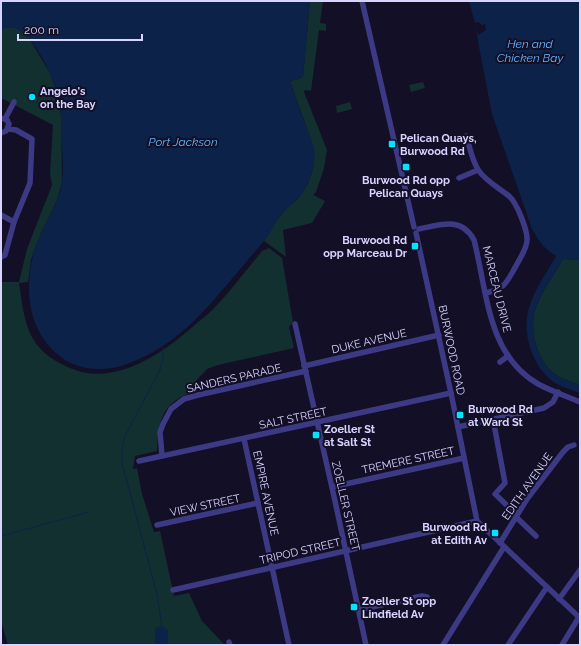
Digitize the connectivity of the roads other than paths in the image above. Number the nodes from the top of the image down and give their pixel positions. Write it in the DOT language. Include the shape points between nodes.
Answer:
graph roads {
  1 [pos="362,1"];
  2 [pos="14,102"];
  3 [pos="3,119"];
  4 [pos="8,129"];
  5 [pos="1,133"];
  6 [pos="466,136"];
  7 [pos="478,170"];
  8 [pos="459,178"];
  9 [pos="1,215"];
  10 [pos="14,222"];
  11 [pos="416,230"];
  12 [pos="1,257"];
  13 [pos="486,293"];
  14 [pos="295,324"];
  15 [pos="439,335"];
  16 [pos="508,356"];
  17 [pos="500,362"];
  18 [pos="305,368"];
  19 [pos="558,392"];
  20 [pos="451,393"];
  21 [pos="580,402"];
  22 [pos="492,419"];
  23 [pos="317,423"];
  24 [pos="458,427"];
  25 [pos="244,439"];
  26 [pos="574,445"];
  27 [pos="162,456"];
  28 [pos="464,458"];
  29 [pos="139,461"];
  30 [pos="332,486"];
  31 [pos="258,503"];
  32 [pos="516,516"];
  33 [pos="477,521"];
  34 [pos="157,525"];
  35 [pos="536,536"];
  36 [pos="502,545"];
  37 [pos="346,551"];
  38 [pos="272,568"];
  39 [pos="580,570"];
  40 [pos="546,587"];
  41 [pos="173,590"];
  42 [pos="427,597"];
  43 [pos="559,599"];
  44 [pos="358,610"];
  45 [pos="579,618"];
  46 [pos="289,645"];
  47 [pos="366,645"];
  48 [pos="443,645"];
  49 [pos="508,645"];
  50 [pos="562,645"];
  1 -- 11 [label="street, BURWOOD ROAD"];
  2 -- 3 [label="street"];
  3 -- 4 [label="street" via="8,122"];
  4 -- 5 [label="street"];
  4 -- 10 [label="street" via="16,130 32,139 30,183"];
  6 -- 7 [label="street"];
  7 -- 8 [label="street"];
  7 -- 13 [label="street" via="513,199 527,239 525,248 506,283 498,290"];
  9 -- 10 [label="street"];
  10 -- 12 [label="street" via="5,255"];
  11 -- 13 [label="street, MARCEAU DRIVE" via="449,224 467,230 474,240"];
  11 -- 15 [label="street, BURWOOD ROAD"];
  13 -- 16 [label="street, MARCEAU DRIVE" via="494,326"];
  14 -- 18 [label="street, ZOELLER STREET"];
  15 -- 18 [label="street, DUKE AVENUE"];
  15 -- 20 [label="street, BURWOOD ROAD"];
  16 -- 17 [label="street"];
  16 -- 19 [label="street, MARCEAU DRIVE" via="538,384"];
  18 -- 23 [label="street, ZOELLER STREET"];
  18 -- 27 [label="street, SANDERS PARADE" via="184,399 171,409 163,424 160,432"];
  19 -- 21 [label="street, MARCEAU DRIVE"];
  19 -- 22 [label="street" via="549,406"];
  20 -- 23 [label="street, SALT STREET"];
  20 -- 24 [label="street, BURWOOD ROAD"];
  22 -- 24 [label="street"];
  22 -- 32 [label="street" via="505,483 495,494"];
  23 -- 25 [label="street, SALT STREET"];
  23 -- 30 [label="street, ZOELLER STREET"];
  24 -- 28 [label="street, BURWOOD ROAD"];
  25 -- 27 [label="street, SALT STREET"];
  25 -- 31 [label="street, EMPIRE AVENUE"];
  26 -- 32 [label="street, EDITH AVENUE" via="563,452"];
  27 -- 29 [label="street, SALT STREET"];
  28 -- 30 [label="street, TREMERE STREET"];
  28 -- 33 [label="street, BURWOOD ROAD"];
  30 -- 37 [label="street, ZOELLER STREET"];
  31 -- 34 [label="street, VIEW STREET"];
  31 -- 38 [label="street, EMPIRE AVENUE"];
  32 -- 35 [label="street"];
  32 -- 36 [label="street, EDITH AVENUE"];
  33 -- 36 [label="street"];
  33 -- 37 [label="street, TRIPOD STREET"];
  36 -- 40 [label="street"];
  36 -- 48 [label="street, EDITH AVENUE"];
  37 -- 38 [label="street, TRIPOD STREET"];
  37 -- 44 [label="street, ZOELLER STREET"];
  38 -- 41 [label="street, TRIPOD STREET"];
  38 -- 46 [label="street, EMPIRE AVENUE"];
  39 -- 43 [label="street"];
  40 -- 43 [label="street"];
  40 -- 49 [label="street"];
  42 -- 44 [label="street"];
  43 -- 45 [label="street"];
  44 -- 47 [label="street, ZOELLER STREET"];
  45 -- 50 [label="street"];
}
